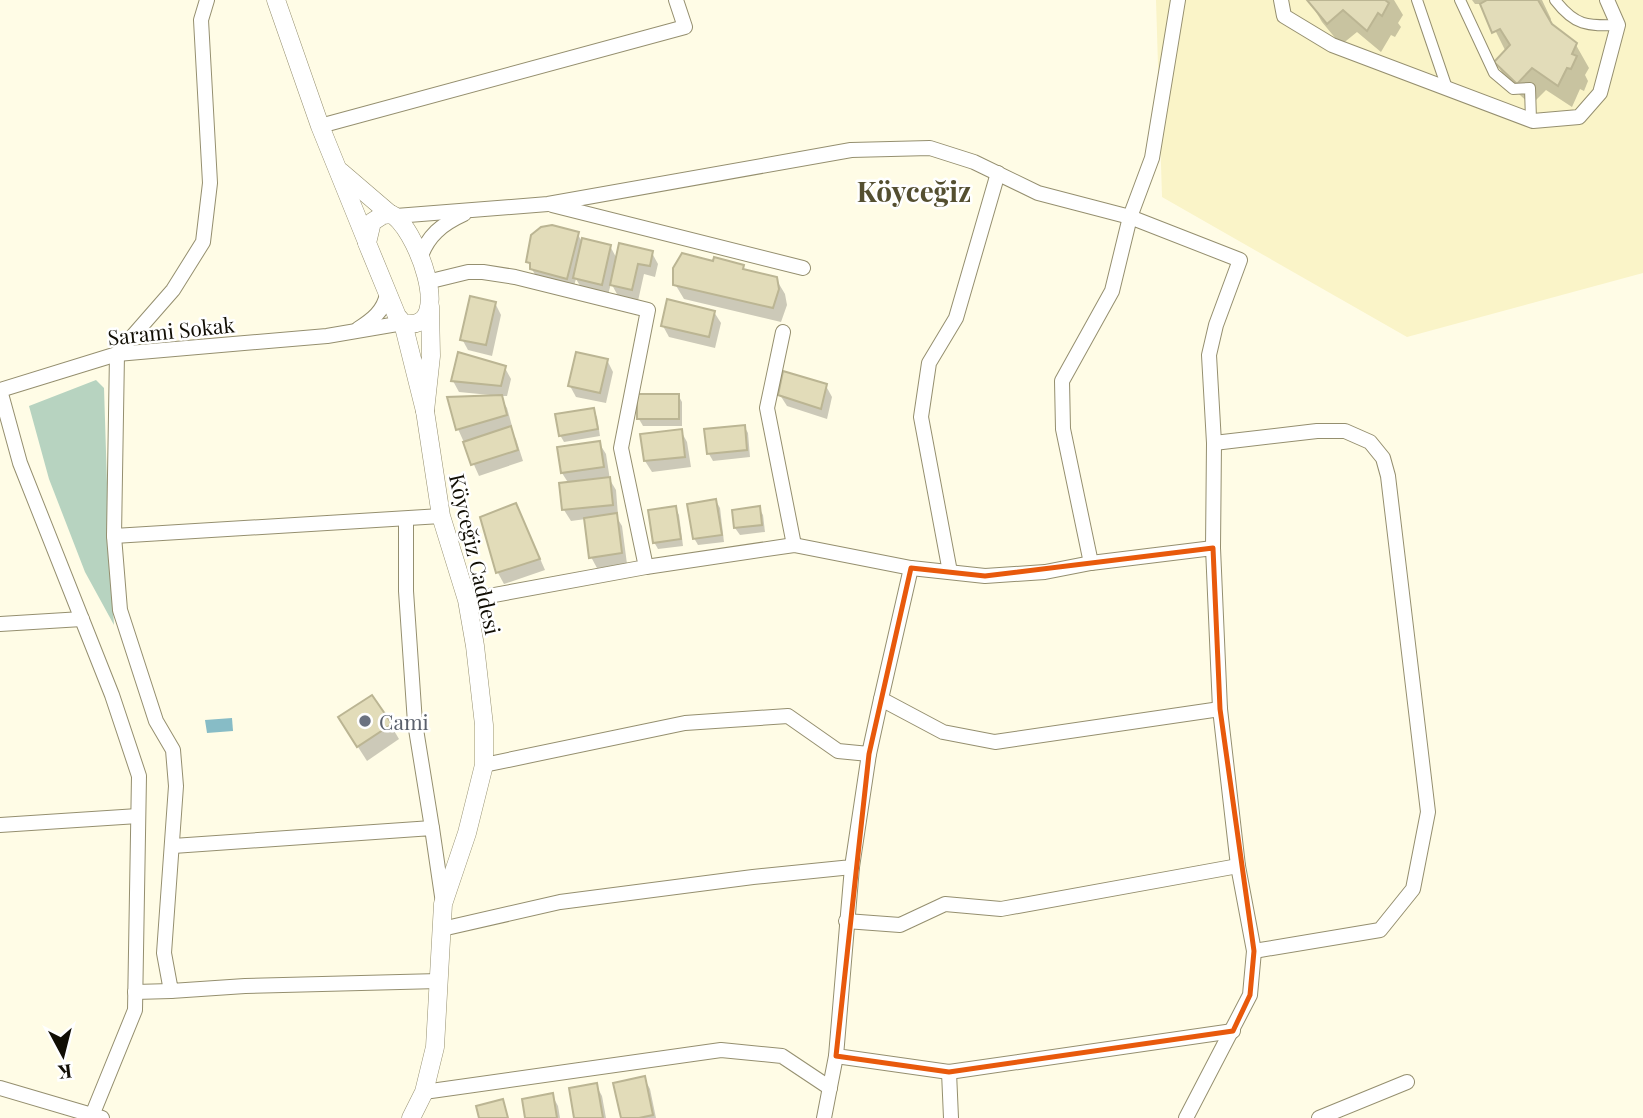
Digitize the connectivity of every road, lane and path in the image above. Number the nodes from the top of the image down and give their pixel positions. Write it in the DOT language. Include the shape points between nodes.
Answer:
graph roads {
  1 [pos="207,0"];
  2 [pos="276,0"];
  3 [pos="676,0"];
  4 [pos="1178,0"];
  5 [pos="1281,0"];
  6 [pos="1417,0"];
  7 [pos="1460,0"];
  8 [pos="1555,0"];
  9 [pos="1607,0"];
  10 [pos="1618,25"];
  11 [pos="1447,89"];
  12 [pos="1531,120"];
  13 [pos="320,126"];
  14 [pos="339,170"];
  15 [pos="998,173"];
  16 [pos="548,204"];
  17 [pos="471,211"];
  18 [pos="393,215"];
  19 [pos="1130,217"];
  20 [pos="367,243"];
  21 [pos="419,259"];
  22 [pos="803,268"];
  23 [pos="427,282"];
  24 [pos="387,293"];
  25 [pos="430,306"];
  26 [pos="403,323"];
  27 [pos="783,332"];
  28 [pos="351,333"];
  29 [pos="117,354"];
  30 [pos="0,390"];
  31 [pos="425,411"];
  32 [pos="1214,443"];
  33 [pos="441,516"];
  34 [pos="406,519"];
  35 [pos="114,536"];
  36 [pos="794,545"];
  37 [pos="1213,548"];
  38 [pos="1091,563"];
  39 [pos="646,567"];
  40 [pos="911,568"];
  41 [pos="950,572"];
  42 [pos="467,600"];
  43 [pos="82,619"];
  44 [pos="0,624"];
  45 [pos="881,699"];
  46 [pos="1220,709"];
  47 [pos="869,754"];
  48 [pos="484,765"];
  49 [pos="138,816"];
  50 [pos="0,825"];
  51 [pos="432,828"];
  52 [pos="173,846"];
  53 [pos="1238,866"];
  54 [pos="852,867"];
  55 [pos="443,904"];
  56 [pos="846,921"];
  57 [pos="442,929"];
  58 [pos="1254,951"];
  59 [pos="439,981"];
  60 [pos="171,991"];
  61 [pos="135,992"];
  62 [pos="1233,1031"];
  63 [pos="836,1056"];
  64 [pos="949,1072"];
  65 [pos="1407,1082"];
  66 [pos="0,1088"];
  67 [pos="830,1088"];
  68 [pos="424,1092"];
  69 [pos="95,1116"];
  70 [pos="411,1118"];
  71 [pos="824,1118"];
  72 [pos="951,1118"];
  73 [pos="1186,1118"];
  74 [pos="1319,1118"];
  1 -- 29 [label="street" via="201,20 210,183 203,242 173,290"];
  2 -- 13 [label="street"];
  3 -- 13 [label="street" via="685,26"];
  4 -- 19 [label="street" via="1152,158"];
  5 -- 11 [label="street" via="1284,16 1332,45"];
  6 -- 11 [label="street"];
  7 -- 12 [label="street" via="1494,73 1513,89 1530,88"];
  8 -- 10 [label="street" via="1565,13 1588,26"];
  9 -- 10 [label="street"];
  10 -- 12 [label="street" via="1600,93 1578,117"];
  11 -- 12 [label="street"];
  13 -- 14 [label="street"];
  14 -- 18 [label="street"];
  14 -- 20 [label="street"];
  15 -- 16 [label="street" via="930,148 851,150"];
  15 -- 19 [label="street" via="1038,192"];
  15 -- 41 [label="street" via="956,318 929,363 921,417"];
  16 -- 17 [label="street"];
  16 -- 22 [label="street"];
  17 -- 18 [label="street"];
  17 -- 21 [label="street" via="435,232"];
  18 -- 20 [label="street" via="372,222"];
  18 -- 21 [label="street, Köyceğiz Caddesi" via="409,234"];
  19 -- 32 [label="street" via="1240,260 1209,355"];
  19 -- 38 [label="street" via="1112,291 1062,381 1063,429"];
  20 -- 24 [label="street, Köyceğiz Caddesi"];
  21 -- 23 [label="street, Köyceğiz Caddesi"];
  23 -- 25 [label="street, Köyceğiz Caddesi"];
  23 -- 39 [label="street" via="483,272 648,310 621,448"];
  24 -- 26 [label="street, Köyceğiz Caddesi"];
  24 -- 28 [label="street" via="381,310"];
  25 -- 26 [label="street" via="424,320"];
  25 -- 31 [label="street, Köyceğiz Caddesi"];
  26 -- 28 [label="street, Sarami Sokak"];
  26 -- 31 [label="street, Köyceğiz Caddesi"];
  27 -- 36 [label="street" via="767,408"];
  28 -- 29 [label="street, Sarami Sokak"];
  29 -- 30 [label="street, Sarami Sokak"];
  29 -- 35 [label="street"];
  30 -- 43 [label="street" via="20,463"];
  31 -- 33 [label="street, Köyceğiz Caddesi"];
  32 -- 37 [label="street"];
  32 -- 58 [label="street" via="1345,431 1370,442 1383,458 1428,813 1413,889 1380,930"];
  33 -- 34 [label="street"];
  33 -- 42 [label="street, Köyceğiz Caddesi"];
  34 -- 35 [label="street"];
  34 -- 51 [label="street" via="415,723"];
  35 -- 52 [label="street" via="120,610 156,721 173,750"];
  36 -- 39 [label="street"];
  36 -- 40 [label="street"];
  37 -- 38 [label="street"];
  37 -- 46 [label="street"];
  38 -- 41 [label="street" via="985,576"];
  39 -- 42 [label="street"];
  40 -- 41 [label="street"];
  40 -- 45 [label="street"];
  42 -- 48 [label="street, Köyceğiz Caddesi" via="480,685"];
  43 -- 44 [label="street"];
  43 -- 49 [label="street" via="139,776"];
  45 -- 46 [label="street" via="943,732 995,741"];
  45 -- 47 [label="street"];
  46 -- 53 [label="street"];
  47 -- 48 [label="street" via="838,751 788,716 685,723"];
  47 -- 54 [label="street"];
  48 -- 55 [label="street, Köyceğiz Caddesi"];
  49 -- 50 [label="street"];
  49 -- 61 [label="street"];
  51 -- 52 [label="street"];
  51 -- 55 [label="street"];
  52 -- 60 [label="street" via="164,953"];
  53 -- 56 [label="street" via="1001,909 945,904 900,925"];
  53 -- 58 [label="street"];
  54 -- 56 [label="street"];
  54 -- 57 [label="street" via="560,902"];
  55 -- 57 [label="street, Köyceğiz Caddesi"];
  56 -- 63 [label="street"];
  57 -- 59 [label="street, Köyceğiz Caddesi"];
  58 -- 62 [label="street" via="1250,995"];
  59 -- 60 [label="street"];
  59 -- 68 [label="street, Köyceğiz Caddesi" via="435,1047"];
  60 -- 61 [label="street"];
  61 -- 69 [label="street" via="135,1010"];
  62 -- 64 [label="street"];
  62 -- 73 [label="street"];
  63 -- 64 [label="street"];
  63 -- 67 [label="street"];
  64 -- 72 [label="street"];
  65 -- 74 [label="street"];
  66 -- 69 [label="street"];
  67 -- 68 [label="street" via="782,1056 721,1050"];
  67 -- 71 [label="street"];
  68 -- 70 [label="street, Köyceğiz Caddesi"];
}
